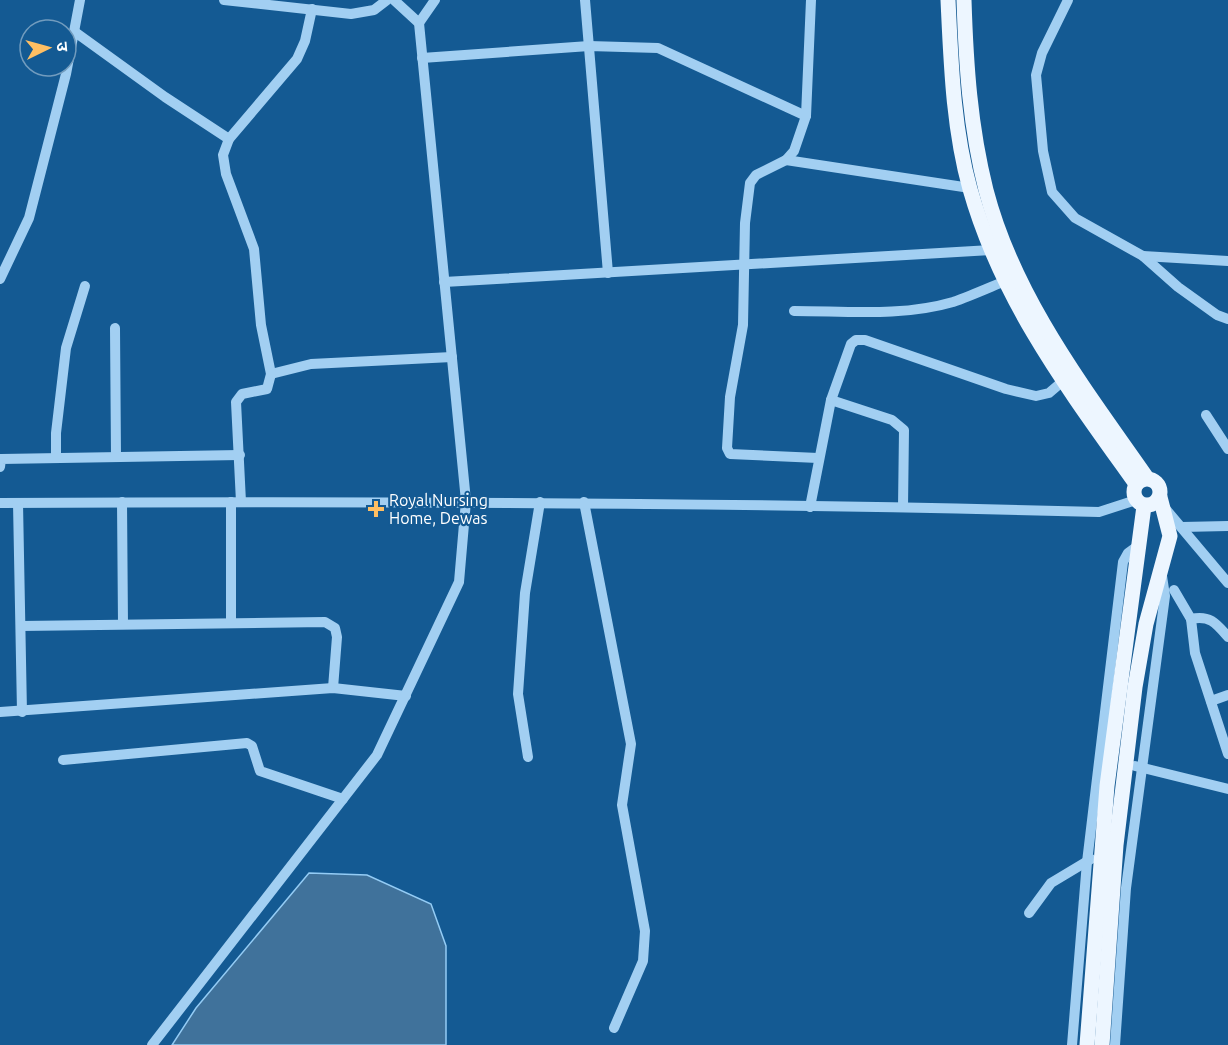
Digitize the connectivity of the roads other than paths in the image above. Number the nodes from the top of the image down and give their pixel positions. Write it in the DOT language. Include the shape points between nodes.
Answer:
graph roads {
  1 [pos="80,0"];
  2 [pos="224,0"];
  3 [pos="387,0"];
  4 [pos="394,0"];
  5 [pos="435,0"];
  6 [pos="585,0"];
  7 [pos="811,0"];
  8 [pos="948,0"];
  9 [pos="964,0"];
  10 [pos="1068,0"];
  11 [pos="312,9"];
  12 [pos="77,18"];
  13 [pos="418,23"];
  14 [pos="78,34"];
  15 [pos="589,46"];
  16 [pos="422,58"];
  17 [pos="64,78"];
  18 [pos="806,116"];
  19 [pos="229,139"];
  20 [pos="786,160"];
  21 [pos="970,188"];
  22 [pos="991,250"];
  23 [pos="1143,256"];
  24 [pos="1228,261"];
  25 [pos="747,265"];
  26 [pos="608,273"];
  27 [pos="0,279"];
  28 [pos="444,282"];
  29 [pos="1005,282"];
  30 [pos="85,286"];
  31 [pos="794,311"];
  32 [pos="1228,319"];
  33 [pos="115,328"];
  34 [pos="452,357"];
  35 [pos="271,374"];
  36 [pos="1062,381"];
  37 [pos="831,400"];
  38 [pos="1206,415"];
  39 [pos="1228,449"];
  40 [pos="240,455"];
  41 [pos="116,457"];
  42 [pos="56,458"];
  43 [pos="818,458"];
  44 [pos="0,461"];
  45 [pos="1142,481"];
  46 [pos="466,501"];
  47 [pos="18,502"];
  48 [pos="122,502"];
  49 [pos="236,502"];
  50 [pos="540,502"];
  51 [pos="584,502"];
  52 [pos="1162,502"];
  53 [pos="0,503"];
  54 [pos="1140,503"];
  55 [pos="810,507"];
  56 [pos="903,507"];
  57 [pos="1228,526"];
  58 [pos="1182,527"];
  59 [pos="1139,545"];
  60 [pos="1228,583"];
  61 [pos="1174,590"];
  62 [pos="1191,619"];
  63 [pos="231,622"];
  64 [pos="123,624"];
  65 [pos="21,626"];
  66 [pos="1228,637"];
  67 [pos="333,688"];
  68 [pos="1228,695"];
  69 [pos="406,696"];
  70 [pos="1211,701"];
  71 [pos="0,712"];
  72 [pos="22,712"];
  73 [pos="1228,754"];
  74 [pos="528,756"];
  75 [pos="63,760"];
  76 [pos="1133,766"];
  77 [pos="1228,789"];
  78 [pos="343,799"];
  79 [pos="1101,854"];
  80 [pos="1087,862"];
  81 [pos="1029,913"];
  82 [pos="614,1028"];
  83 [pos="152,1045"];
  84 [pos="1072,1045"];
  85 [pos="1087,1045"];
  86 [pos="1102,1045"];
  87 [pos="1115,1045"];
  1 -- 12 [label="street"];
  2 -- 11 [label="street"];
  3 -- 11 [label="street" via="374,10 351,14"];
  4 -- 13 [label="street"];
  5 -- 13 [label="street"];
  6 -- 15 [label="street"];
  7 -- 18 [label="street"];
  8 -- 21 [label="main road" via="956,117"];
  9 -- 45 [label="main road" via="973,128 986,190 1006,249 1034,307"];
  10 -- 23 [label="street" via="1042,53 1036,75 1046,174 1052,192 1075,218"];
  11 -- 19 [label="street" via="297,58"];
  13 -- 16 [label="street"];
  14 -- 19 [label="street"];
  15 -- 16 [label="street"];
  15 -- 18 [label="street" via="658,48"];
  15 -- 26 [label="street"];
  16 -- 28 [label="street"];
  17 -- 27 [label="street" via="29,218"];
  18 -- 20 [label="street" via="794,151"];
  19 -- 35 [label="street" via="223,155 226,174 254,249 261,325"];
  20 -- 21 [label="street"];
  20 -- 25 [label="street" via="756,175 750,183 745,223"];
  21 -- 22 [label="main road"];
  22 -- 25 [label="street"];
  22 -- 29 [label="main road"];
  23 -- 24 [label="street"];
  23 -- 32 [label="street" via="1178,287"];
  25 -- 26 [label="street"];
  25 -- 43 [label="street" via="727,448 730,454"];
  26 -- 28 [label="street"];
  28 -- 34 [label="street"];
  29 -- 31 [label="street" via="925,308"];
  29 -- 36 [label="main road"];
  30 -- 42 [label="street" via="66,348"];
  33 -- 41 [label="street"];
  34 -- 35 [label="street" via="312,364"];
  34 -- 46 [label="street"];
  35 -- 40 [label="street" via="267,389 238,398"];
  36 -- 37 [label="street" via="1049,393 1036,396 856,340 851,344"];
  36 -- 45 [label="main road"];
  37 -- 43 [label="street"];
  37 -- 56 [label="street" via="892,420 904,430"];
  38 -- 39 [label="street"];
  40 -- 41 [label="street"];
  40 -- 49 [label="street"];
  41 -- 42 [label="street"];
  42 -- 44 [label="street"];
  43 -- 55 [label="street"];
  45 -- 52 [label="main road" via="1159,485"];
  45 -- 54 [label="main road" via="1134,490"];
  46 -- 49 [label="street"];
  46 -- 50 [label="street"];
  46 -- 69 [label="street" via="459,582"];
  47 -- 48 [label="street"];
  47 -- 53 [label="street"];
  47 -- 65 [label="street"];
  48 -- 49 [label="street"];
  48 -- 64 [label="street"];
  49 -- 63 [label="street"];
  50 -- 51 [label="street"];
  50 -- 74 [label="street" via="525,593 518,694"];
  51 -- 55 [label="street"];
  51 -- 82 [label="street" via="631,744 622,805 645,931 643,961"];
  52 -- 54 [label="main road" via="1150,506"];
  52 -- 58 [label="street"];
  52 -- 76 [label="main road" via="1170,536 1146,624"];
  54 -- 56 [label="street" via="1099,512"];
  54 -- 59 [label="main road"];
  55 -- 56 [label="street"];
  57 -- 58 [label="street"];
  58 -- 60 [label="street"];
  59 -- 79 [label="main road"];
  59 -- 80 [label="street" via="1123,562"];
  61 -- 62 [label="street"];
  62 -- 66 [label="street" via="1214,620"];
  62 -- 70 [label="street" via="1193,644"];
  63 -- 64 [label="street"];
  63 -- 67 [label="street" via="325,622 335,628"];
  64 -- 65 [label="street"];
  65 -- 72 [label="street"];
  67 -- 69 [label="street"];
  67 -- 72 [label="street"];
  68 -- 70 [label="street"];
  69 -- 78 [label="street" via="376,755"];
  70 -- 73 [label="street"];
  71 -- 72 [label="street"];
  75 -- 78 [label="street" via="247,743 252,746 260,771"];
  76 -- 77 [label="street"];
  76 -- 86 [label="main road" via="1116,845"];
  76 -- 87 [label="street"];
  78 -- 83 [label="street"];
  79 -- 80 [label="street"];
  79 -- 85 [label="main road"];
  80 -- 81 [label="street" via="1051,883"];
  80 -- 84 [label="street"];
}
